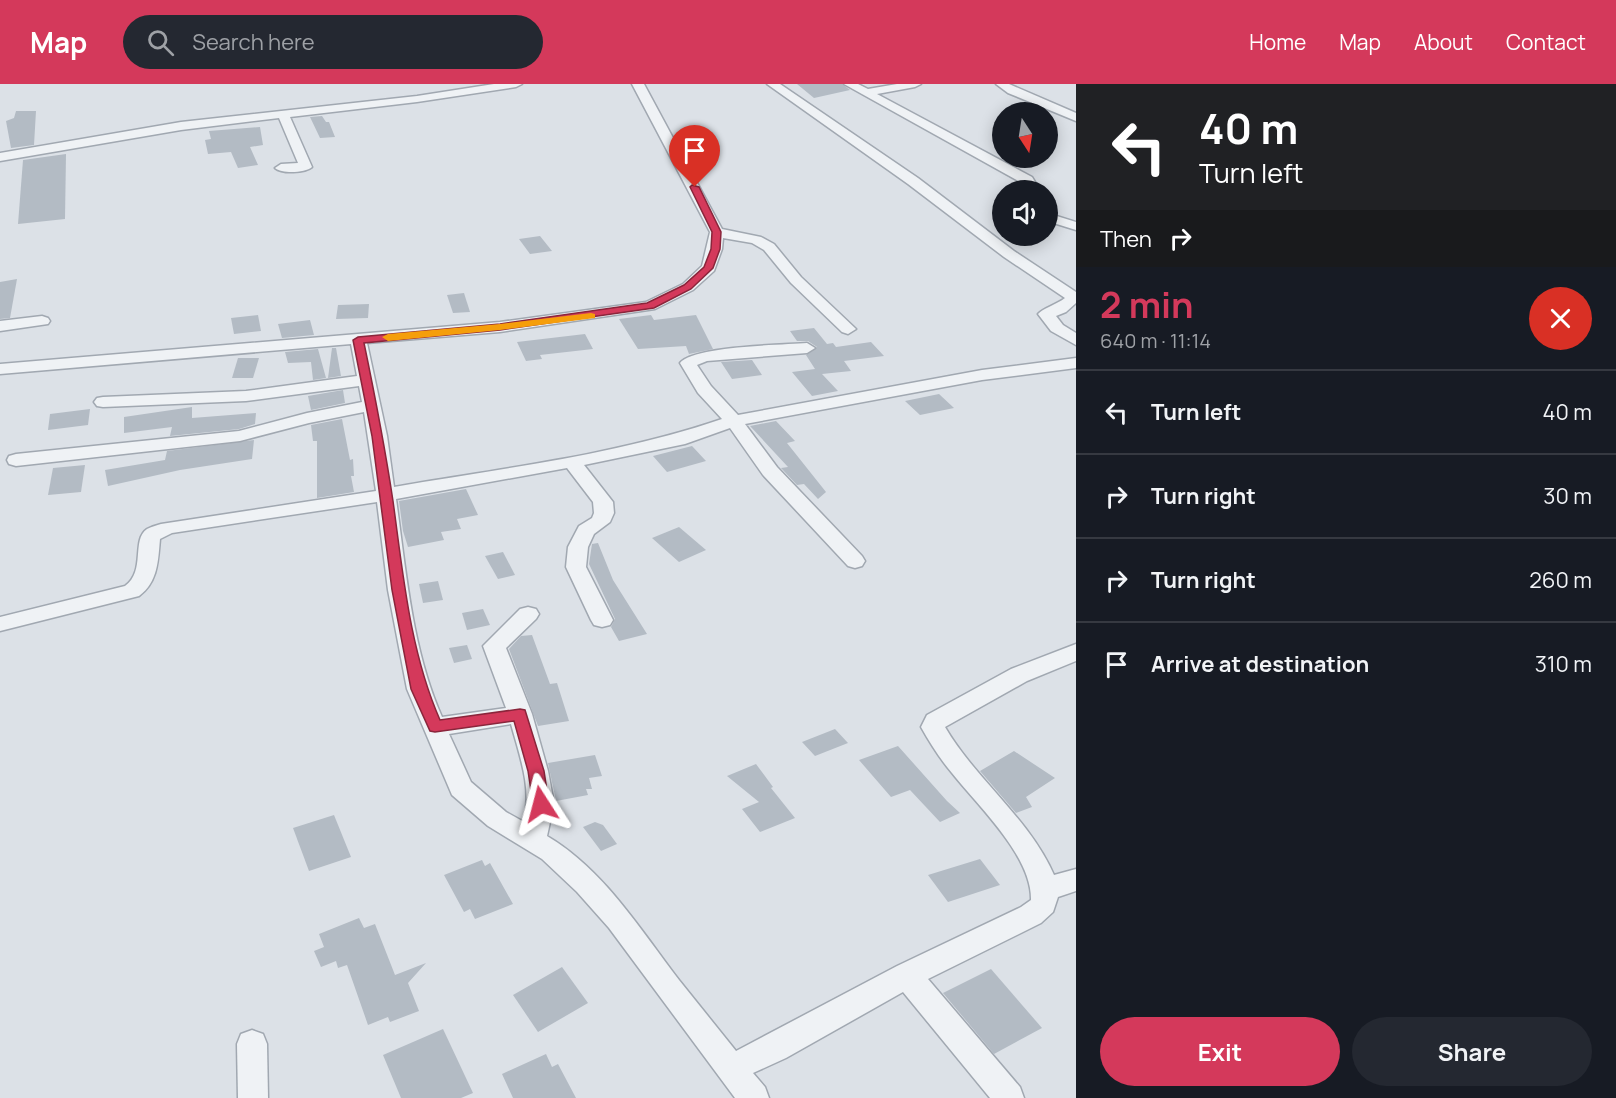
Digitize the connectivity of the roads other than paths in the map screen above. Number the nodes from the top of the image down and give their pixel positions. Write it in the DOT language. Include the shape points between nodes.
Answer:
graph roads {
  1 [pos="516,84"];
  2 [pos="638,84"];
  3 [pos="773,84"];
  4 [pos="850,84"];
  5 [pos="915,84"];
  6 [pos="1002,84"];
  7 [pos="866,93"];
  8 [pos="283,115"];
  9 [pos="1076,117"];
  10 [pos="0,157"];
  11 [pos="281,168"];
  12 [pos="1027,180"];
  13 [pos="1058,220"];
  14 [pos="1076,226"];
  15 [pos="717,232"];
  16 [pos="42,321"];
  17 [pos="0,326"];
  18 [pos="848,329"];
  19 [pos="358,340"];
  20 [pos="1076,340"];
  21 [pos="807,348"];
  22 [pos="1076,363"];
  23 [pos="0,369"];
  24 [pos="367,380"];
  25 [pos="103,402"];
  26 [pos="372,405"];
  27 [pos="734,421"];
  28 [pos="16,460"];
  29 [pos="572,462"];
  30 [pos="387,494"];
  31 [pos="855,561"];
  32 [pos="528,614"];
  33 [pos="602,620"];
  34 [pos="0,624"];
  35 [pos="1076,652"];
  36 [pos="520,714"];
  37 [pos="435,727"];
  38 [pos="533,840"];
  39 [pos="1076,880"];
  40 [pos="1045,889"];
  41 [pos="907,975"];
  42 [pos="252,1044"];
  43 [pos="732,1068"];
  44 [pos="253,1098"];
  45 [pos="754,1098"];
  46 [pos="1009,1098"];
  1 -- 8 [label="street"];
  2 -- 15 [label="street"];
  3 -- 20 [label="street" via="1074,297 1061,309 1047,314 1057,328"];
  4 -- 7 [label="street"];
  5 -- 7 [label="street"];
  6 -- 9 [label="street"];
  7 -- 12 [label="street"];
  8 -- 10 [label="street" via="182,126"];
  8 -- 11 [label="street" via="306,167"];
  13 -- 14 [label="street"];
  15 -- 18 [label="street" via="756,240 769,247 796,280"];
  15 -- 19 [label="street" via="709,268 688,287 650,306 500,327"];
  16 -- 17 [label="street"];
  19 -- 23 [label="street"];
  19 -- 24 [label="street"];
  21 -- 27 [label="street" via="704,356 688,363 704,390"];
  22 -- 27 [label="street" via="982,375"];
  24 -- 25 [label="street" via="246,396"];
  24 -- 26 [label="street"];
  26 -- 28 [label="street" via="240,436"];
  26 -- 30 [label="street"];
  27 -- 29 [label="street" via="680,440"];
  27 -- 31 [label="street" via="770,471"];
  29 -- 30 [label="street"];
  29 -- 33 [label="street" via="603,502 600,522 586,530 578,547 576,567"];
  30 -- 34 [label="street" via="159,531 150,538 145,579 140,587"];
  30 -- 37 [label="street" via="398,590 418,689"];
  32 -- 36 [label="street" via="494,646"];
  35 -- 40 [label="street" via="1019,675 935,721 933,727 1022,842"];
  36 -- 37 [label="street"];
  36 -- 38 [label="street" via="541,804"];
  37 -- 38 [label="street" via="461,788 497,819"];
  38 -- 43 [label="street" via="565,864 619,920"];
  39 -- 40 [label="street"];
  40 -- 41 [label="street" via="1041,908 1031,915"];
  41 -- 43 [label="street"];
  41 -- 46 [label="street"];
  42 -- 44 [label="street"];
  43 -- 45 [label="street"];
}
